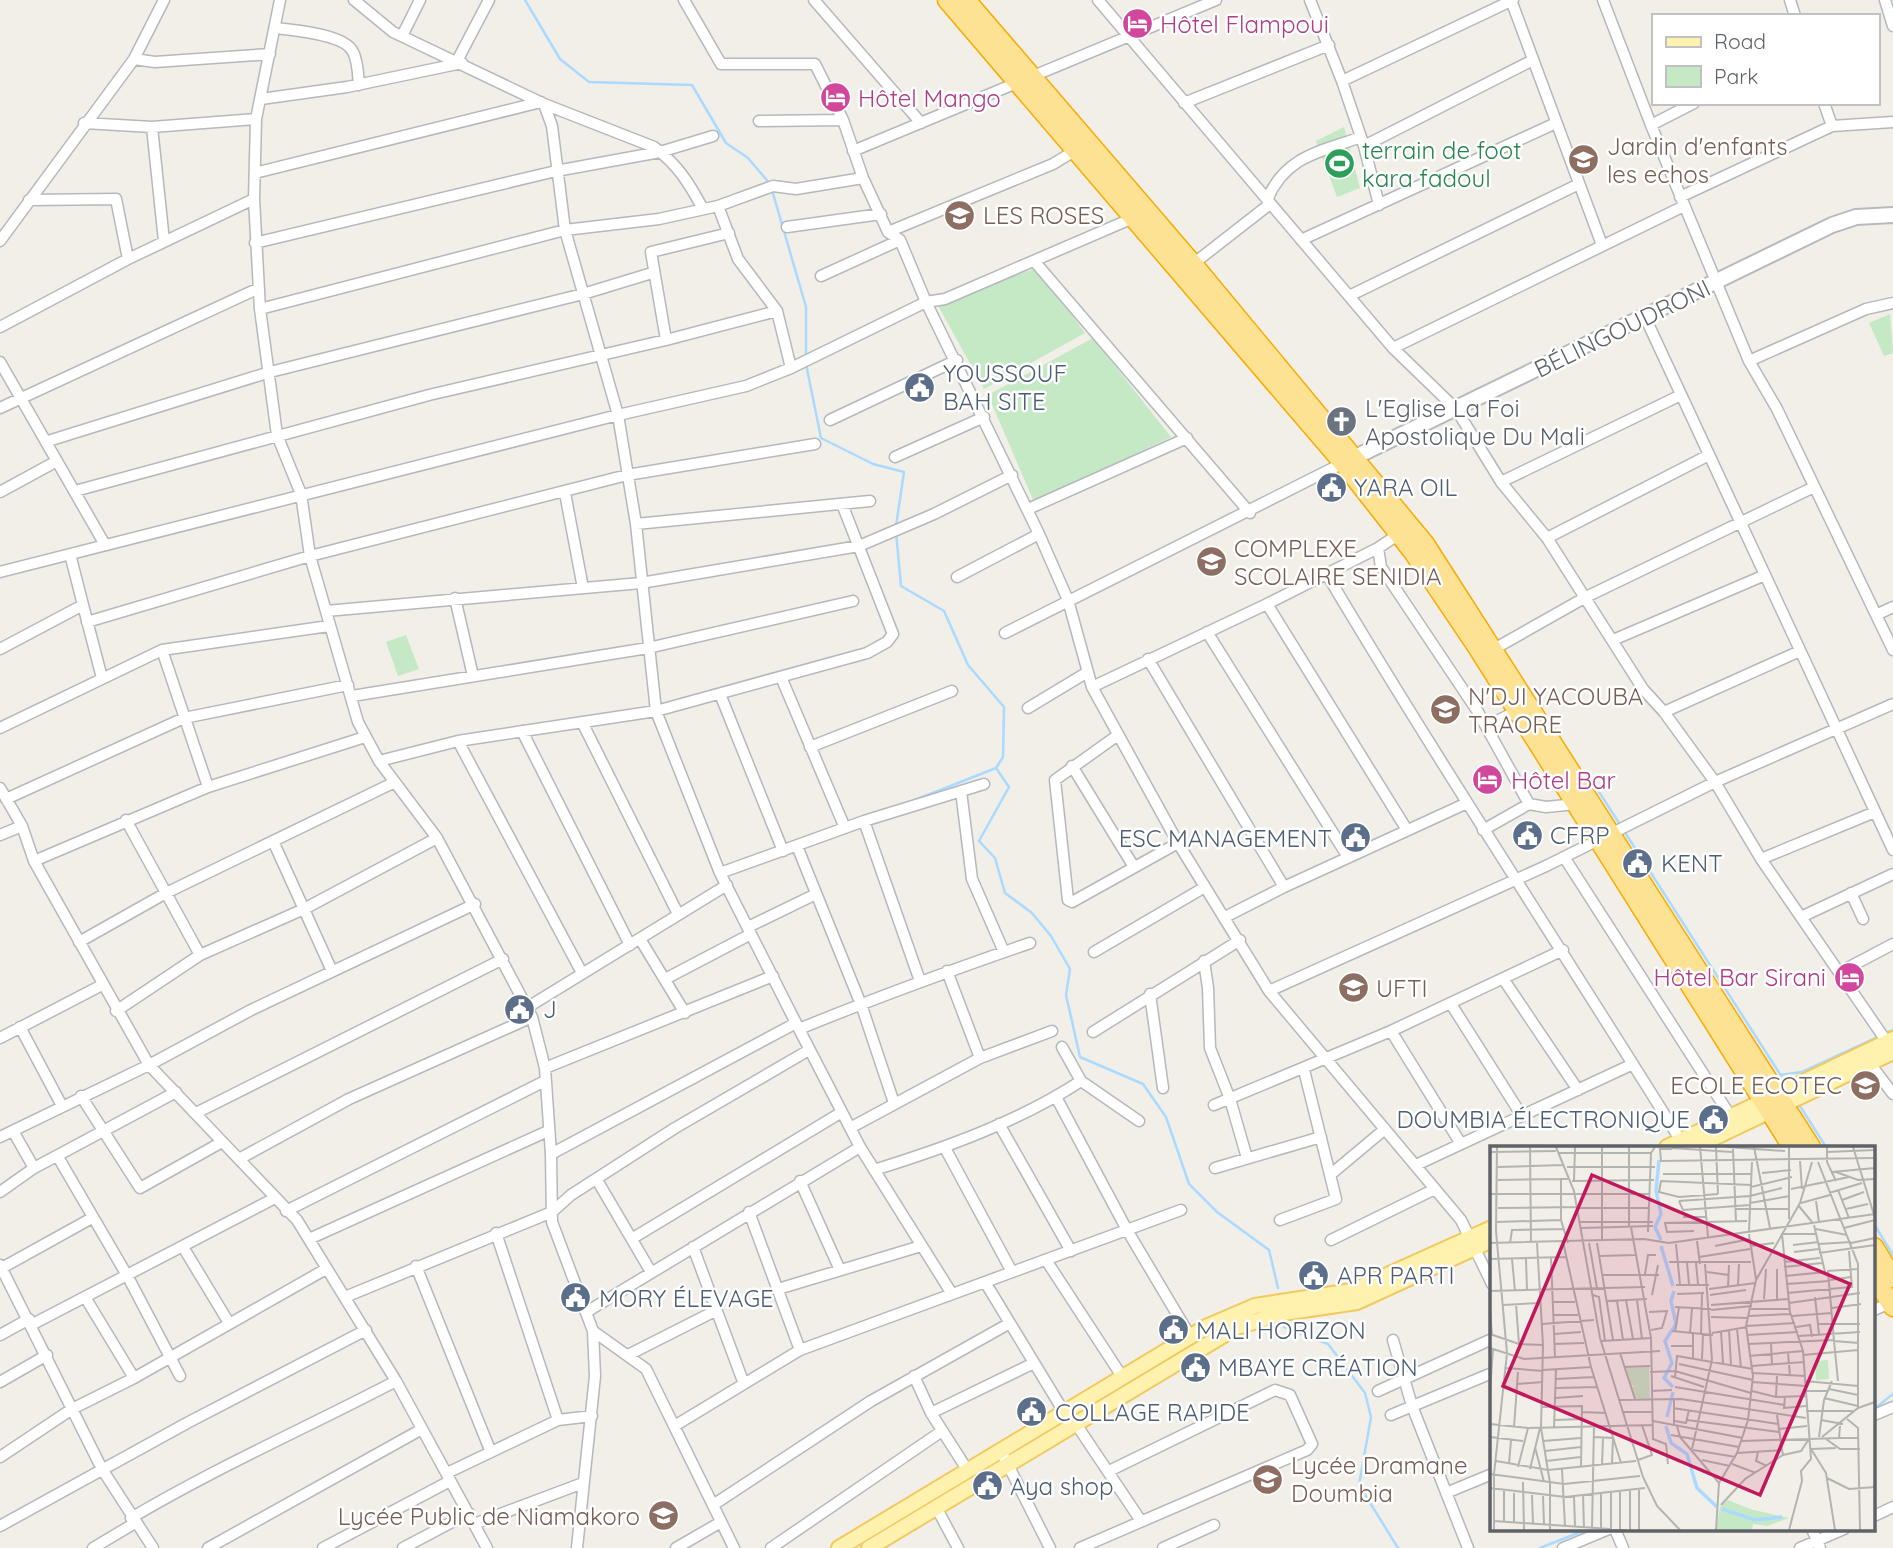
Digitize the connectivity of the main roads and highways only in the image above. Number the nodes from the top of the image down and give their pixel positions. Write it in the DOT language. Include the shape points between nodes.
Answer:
graph roads {
  1 [pos="947,0"];
  2 [pos="967,0"];
  3 [pos="1025,80"];
  4 [pos="1349,460"];
  5 [pos="1605,836"];
  6 [pos="1891,1046"];
  7 [pos="1773,1103"];
  8 [pos="1669,1146"];
  9 [pos="1697,1146"];
  10 [pos="1792,1146"];
  11 [pos="1810,1146"];
  12 [pos="1490,1230"];
  13 [pos="1490,1240"];
  14 [pos="1473,1243"];
  15 [pos="1876,1250"];
  16 [pos="1893,1278"];
  17 [pos="1876,1282"];
  18 [pos="1886,1307"];
  19 [pos="874,1547"];
  20 [pos="839,1548"];
  1 -- 3 [label="highway"];
  2 -- 3 [label="highway"];
  3 -- 4 [label="highway" via="1193,264"];
  3 -- 4 [label="highway" via="1133,218"];
  4 -- 5 [label="highway" via="1576,804"];
  4 -- 5 [label="highway" via="1425,544 1494,649"];
  5 -- 7 [label="highway"];
  6 -- 7 [label="main road"];
  7 -- 8 [label="main road"];
  7 -- 9 [label="main road"];
  7 -- 10 [label="highway"];
  7 -- 11 [label="highway"];
  12 -- 14 [label="main road"];
  13 -- 14 [label="main road"];
  14 -- 19 [label="main road" via="1357,1302 1283,1313 1237,1327"];
  14 -- 20 [label="main road" via="1352,1292 1255,1306 1190,1336"];
  15 -- 16 [label="highway"];
  17 -- 18 [label="highway"];
}
